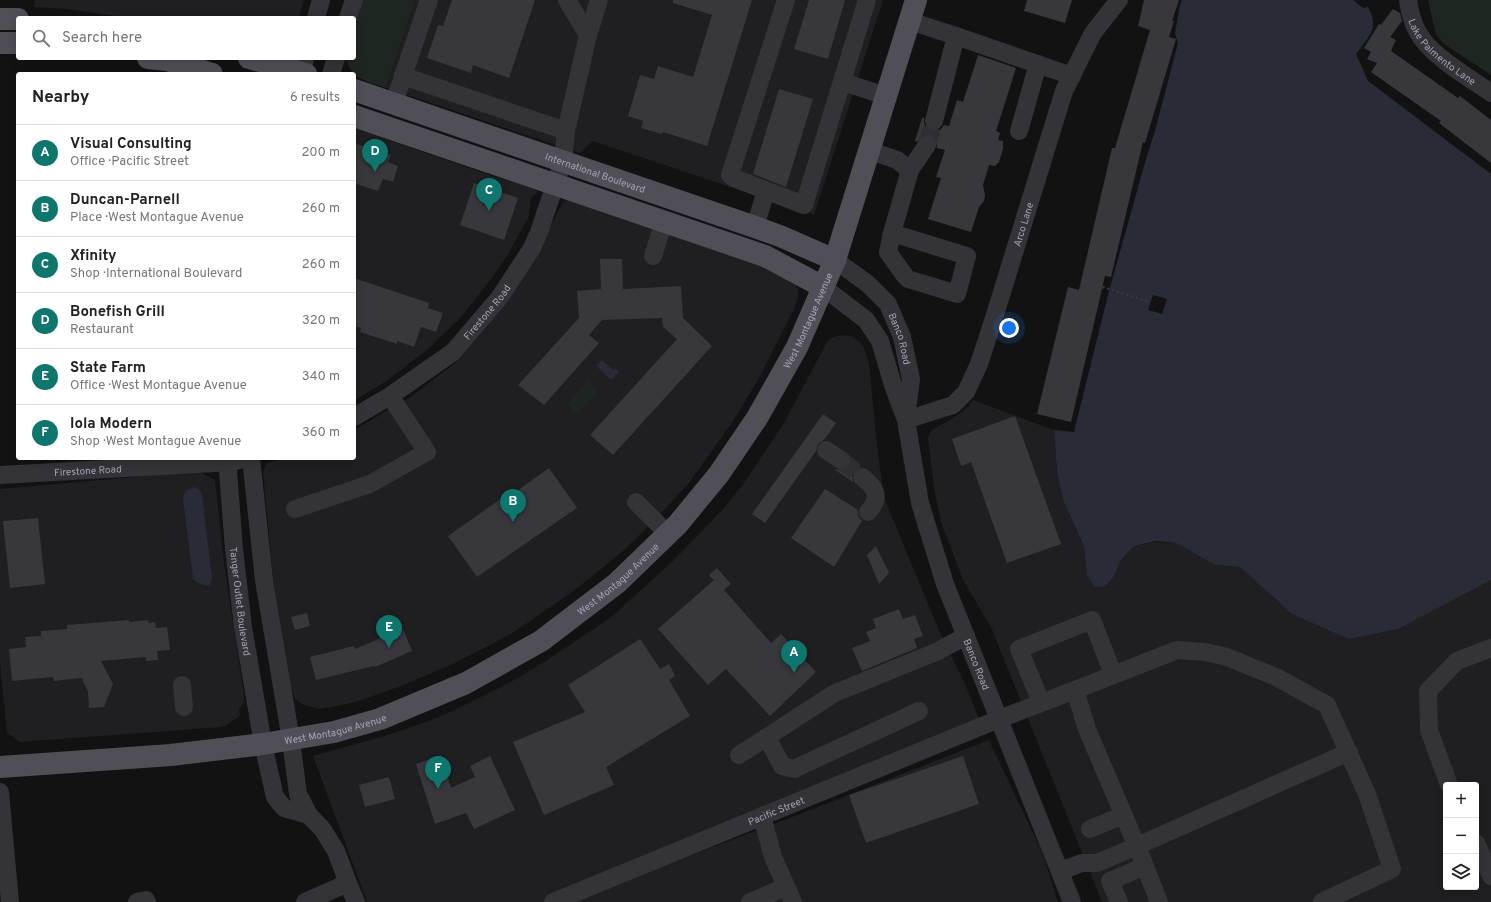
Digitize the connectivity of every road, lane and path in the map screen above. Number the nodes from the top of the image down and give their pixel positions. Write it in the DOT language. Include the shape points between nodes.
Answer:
graph roads {
  1 [pos="321,0"];
  2 [pos="354,0"];
  3 [pos="429,0"];
  4 [pos="567,0"];
  5 [pos="599,0"];
  6 [pos="786,0"];
  7 [pos="867,0"];
  8 [pos="916,0"];
  9 [pos="1119,0"];
  10 [pos="1408,0"];
  11 [pos="317,16"];
  12 [pos="349,16"];
  13 [pos="0,19"];
  14 [pos="16,19"];
  15 [pos="910,21"];
  16 [pos="588,35"];
  17 [pos="956,36"];
  18 [pos="0,43"];
  19 [pos="16,43"];
  20 [pos="166,60"];
  21 [pos="258,60"];
  22 [pos="335,60"];
  23 [pos="1038,64"];
  24 [pos="303,70"];
  25 [pos="205,72"];
  26 [pos="332,72"];
  27 [pos="403,76"];
  28 [pos="1072,76"];
  29 [pos="843,82"];
  30 [pos="356,91"];
  31 [pos="1491,93"];
  32 [pos="886,96"];
  33 [pos="394,103"];
  34 [pos="356,117"];
  35 [pos="934,122"];
  36 [pos="1019,130"];
  37 [pos="566,131"];
  38 [pos="927,145"];
  39 [pos="868,150"];
  40 [pos="563,161"];
  41 [pos="910,170"];
  42 [pos="556,184"];
  43 [pos="766,191"];
  44 [pos="664,221"];
  45 [pos="755,227"];
  46 [pos="892,233"];
  47 [pos="653,256"];
  48 [pos="835,260"];
  49 [pos="1093,284"];
  50 [pos="823,287"];
  51 [pos="1150,302"];
  52 [pos="390,396"];
  53 [pos="356,416"];
  54 [pos="906,420"];
  55 [pos="826,450"];
  56 [pos="227,460"];
  57 [pos="252,460"];
  58 [pos="841,460"];
  59 [pos="0,475"];
  60 [pos="862,477"];
  61 [pos="636,502"];
  62 [pos="295,509"];
  63 [pos="868,512"];
  64 [pos="668,534"];
  65 [pos="966,636"];
  66 [pos="1491,648"];
  67 [pos="1113,674"];
  68 [pos="182,685"];
  69 [pos="1075,690"];
  70 [pos="1041,702"];
  71 [pos="184,707"];
  72 [pos="918,711"];
  73 [pos="999,719"];
  74 [pos="767,737"];
  75 [pos="291,740"];
  76 [pos="263,744"];
  77 [pos="1349,752"];
  78 [pos="739,755"];
  79 [pos="0,767"];
  80 [pos="1448,782"];
  81 [pos="0,792"];
  82 [pos="309,815"];
  83 [pos="1124,815"];
  84 [pos="762,816"];
  85 [pos="1090,829"];
  86 [pos="1135,841"];
  87 [pos="1479,850"];
  88 [pos="1145,866"];
  89 [pos="1060,871"];
  90 [pos="1491,876"];
  91 [pos="348,884"];
  92 [pos="789,894"];
  93 [pos="10,902"];
  94 [pos="137,902"];
  95 [pos="147,902"];
  96 [pos="305,902"];
  97 [pos="356,902"];
  98 [pos="553,902"];
  99 [pos="750,902"];
  100 [pos="1072,902"];
  101 [pos="1119,902"];
  102 [pos="1159,902"];
  103 [pos="1322,902"];
  1 -- 11 [label="street"];
  2 -- 12 [label="street"];
  3 -- 27 [label="street"];
  4 -- 16 [label="street"];
  5 -- 16 [label="street, Firestone Road"];
  6 -- 43 [label="street" via="730,175"];
  7 -- 29 [label="street"];
  8 -- 15 [label="main road, West Montague Avenue"];
  9 -- 28 [label="street, Arco Lane" via="1093,33"];
  10 -- 31 [label="street, Lake Palmento Lane" via="1414,24 1423,41"];
  13 -- 14 [label="main road"];
  15 -- 17 [label="street"];
  15 -- 32 [label="main road, West Montague Avenue"];
  16 -- 37 [label="street, Firestone Road"];
  17 -- 23 [label="street"];
  17 -- 35 [label="street"];
  18 -- 19 [label="main road"];
  20 -- 25 [label="main road"];
  21 -- 24 [label="main road"];
  22 -- 26 [label="street"];
  23 -- 28 [label="street"];
  23 -- 36 [label="street"];
  27 -- 33 [label="street"];
  27 -- 37 [label="street"];
  28 -- 54 [label="street, Arco Lane" via="1064,91 980,364 966,392 953,405"];
  29 -- 32 [label="street"];
  29 -- 43 [label="street" via="804,205"];
  30 -- 33 [label="main road, International Boulevard"];
  32 -- 39 [label="main road, West Montague Avenue"];
  33 -- 40 [label="main road, International Boulevard"];
  34 -- 42 [label="main road"];
  37 -- 40 [label="street, Firestone Road"];
  38 -- 41 [label="street"];
  39 -- 41 [label="street" via="897,160"];
  39 -- 48 [label="main road, West Montague Avenue"];
  40 -- 42 [label="street, Firestone Road"];
  40 -- 45 [label="main road, International Boulevard"];
  41 -- 46 [label="street"];
  42 -- 44 [label="main road"];
  42 -- 52 [label="street, Firestone Road" via="532,248 500,297 452,352"];
  43 -- 45 [label="street"];
  44 -- 47 [label="street"];
  44 -- 50 [label="main road" via="766,256"];
  45 -- 48 [label="main road, International Boulevard"];
  48 -- 50 [label="main road, West Montague Avenue"];
  48 -- 54 [label="street, Banco Road" via="868,284 888,304 902,336 911,379"];
  49 -- 51 [label="path"];
  50 -- 54 [label="street, Banco Road" via="866,320 880,341"];
  50 -- 64 [label="main road, West Montague Avenue" via="797,347 757,418 719,474"];
  52 -- 53 [label="street, Firestone Road"];
  52 -- 62 [label="street" via="427,452 370,484"];
  54 -- 65 [label="street, Banco Road" via="920,503 945,584"];
  55 -- 58 [label="street"];
  56 -- 59 [label="street, Firestone Road"];
  56 -- 76 [label="street, Tanger Outlet Boulevard" via="243,627"];
  57 -- 75 [label="street" via="264,580"];
  60 -- 63 [label="street" via="874,487 876,495 875,502"];
  61 -- 64 [label="street"];
  64 -- 75 [label="main road, West Montague Avenue" via="617,583 541,641 466,683 380,719 334,732"];
  65 -- 73 [label="street, Banco Road"];
  65 -- 74 [label="street" via="936,652 835,693"];
  66 -- 80 [label="street" via="1457,661 1428,691 1429,730"];
  67 -- 69 [label="street, Pacific Street"];
  67 -- 70 [label="street" via="1092,620 1019,649"];
  67 -- 77 [label="street, Pacific Street" via="1177,650 1227,657 1276,677 1327,705"];
  68 -- 71 [label="street"];
  69 -- 70 [label="street, Pacific Street"];
  69 -- 83 [label="street" via="1087,729"];
  70 -- 73 [label="street, Pacific Street"];
  72 -- 74 [label="street" via="794,769 782,766"];
  73 -- 84 [label="street, Pacific Street"];
  73 -- 89 [label="street, Banco Road"];
  74 -- 78 [label="street"];
  75 -- 76 [label="main road, West Montague Avenue"];
  75 -- 82 [label="street" via="298,794"];
  76 -- 79 [label="main road, West Montague Avenue" via="173,754"];
  76 -- 82 [label="street, Tanger Outlet Boulevard" via="275,798 284,808"];
  77 -- 86 [label="street" via="1172,830"];
  77 -- 103 [label="street, Pacific Street" via="1367,794 1392,870"];
  81 -- 93 [label="street"];
  82 -- 91 [label="street" via="323,830 336,851"];
  83 -- 85 [label="street"];
  83 -- 86 [label="street"];
  84 -- 92 [label="street" via="772,857"];
  84 -- 98 [label="street, Pacific Street"];
  86 -- 88 [label="street"];
  86 -- 89 [label="street" via="1089,854 1082,863"];
  87 -- 90 [label="street"];
  88 -- 101 [label="street" via="1110,881"];
  88 -- 102 [label="street"];
  89 -- 100 [label="street, Banco Road"];
  91 -- 96 [label="street"];
  91 -- 97 [label="street"];
  92 -- 99 [label="street"];
  94 -- 95 [label="street"];
}
